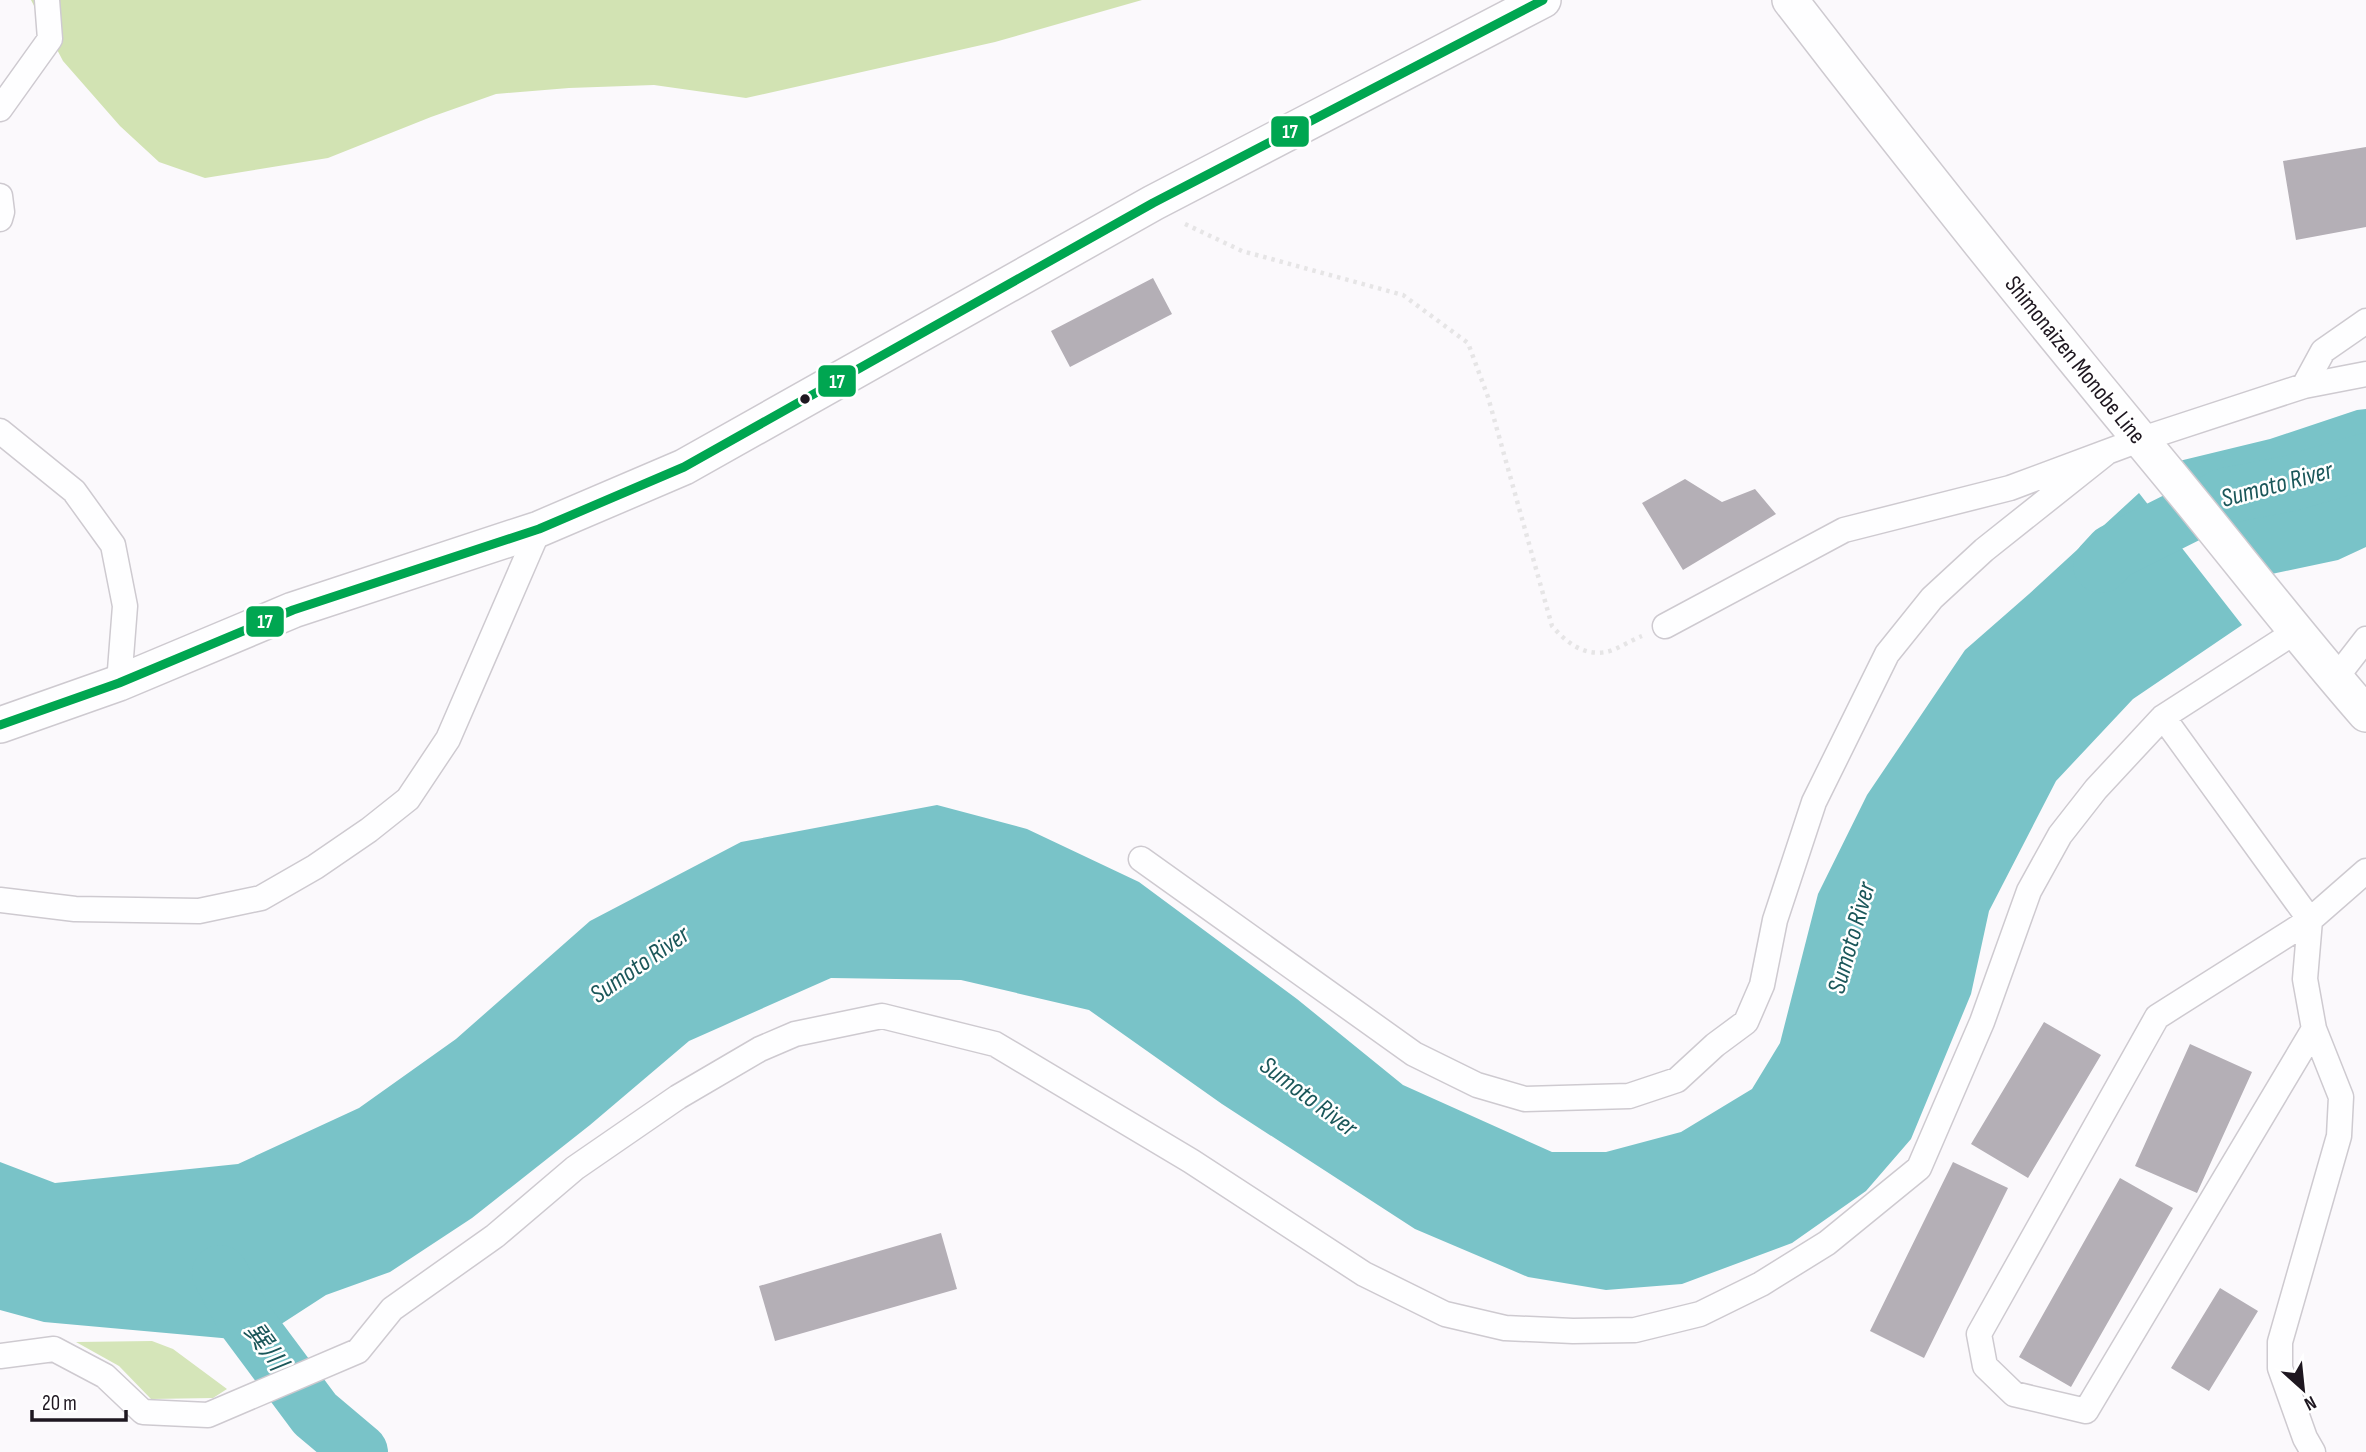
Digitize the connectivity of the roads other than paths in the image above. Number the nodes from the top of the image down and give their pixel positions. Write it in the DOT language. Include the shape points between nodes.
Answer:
graph roads {
  1 [pos="47,0"];
  2 [pos="1544,0"];
  3 [pos="1790,0"];
  4 [pos="0,108"];
  5 [pos="0,196"];
  6 [pos="0,219"];
  7 [pos="2366,321"];
  8 [pos="2366,374"];
  9 [pos="2304,386"];
  10 [pos="0,430"];
  11 [pos="2139,440"];
  12 [pos="2106,453"];
  13 [pos="538,529"];
  14 [pos="1665,626"];
  15 [pos="2295,632"];
  16 [pos="2366,639"];
  17 [pos="2335,678"];
  18 [pos="119,683"];
  19 [pos="2366,714"];
  20 [pos="2163,717"];
  21 [pos="0,725"];
  22 [pos="1142,859"];
  23 [pos="2366,871"];
  24 [pos="0,900"];
  25 [pos="2310,920"];
  26 [pos="2314,1029"];
  27 [pos="0,1356"];
  28 [pos="2313,1452"];
  1 -- 4 [label="street" via="50,40"];
  2 -- 13 [label="main road" via="1153,203 684,467"];
  3 -- 11 [label="main road, Shimonaizen Monobe Line"];
  5 -- 6 [label="street"];
  7 -- 9 [label="street" via="2323,351"];
  8 -- 9 [label="street"];
  9 -- 11 [label="street"];
  10 -- 18 [label="street" via="74,491 113,545 125,606"];
  11 -- 12 [label="street"];
  11 -- 15 [label="main road, Shimonaizen Monobe Line"];
  12 -- 14 [label="street" via="2010,488 1844,530"];
  12 -- 22 [label="street" via="1984,550 1932,598 1887,654 1814,802 1775,920 1762,985 1746,1022 1677,1080 1629,1096 1525,1099 1477,1085 1414,1054"];
  13 -- 18 [label="main road" via="293,610"];
  13 -- 24 [label="street" via="448,739 408,799 316,867 261,898 199,911 75,909"];
  15 -- 17 [label="main road, Shimonaizen Monobe Line"];
  15 -- 20 [label="street"];
  16 -- 17 [label="street"];
  17 -- 19 [label="main road, Shimonaizen Monobe Line"];
  18 -- 21 [label="main road"];
  20 -- 25 [label="street"];
  20 -- 27 [label="street" via="2095,789 2060,835 2029,891 1982,1022 1919,1168 1827,1244 1700,1314 1634,1330 1573,1331 1505,1328 1445,1314 1364,1274 1191,1161 995,1044 882,1016 795,1034 678,1097 575,1168 495,1236 392,1310 358,1351 208,1415 143,1412 105,1376 54,1349"];
  23 -- 25 [label="street"];
  25 -- 26 [label="street" via="2305,979"];
  25 -- 26 [label="street" via="2158,1017 1979,1334 1985,1366 2014,1394 2087,1411"];
  26 -- 28 [label="street" via="2341,1097 2339,1136 2280,1342 2280,1368"];
}
